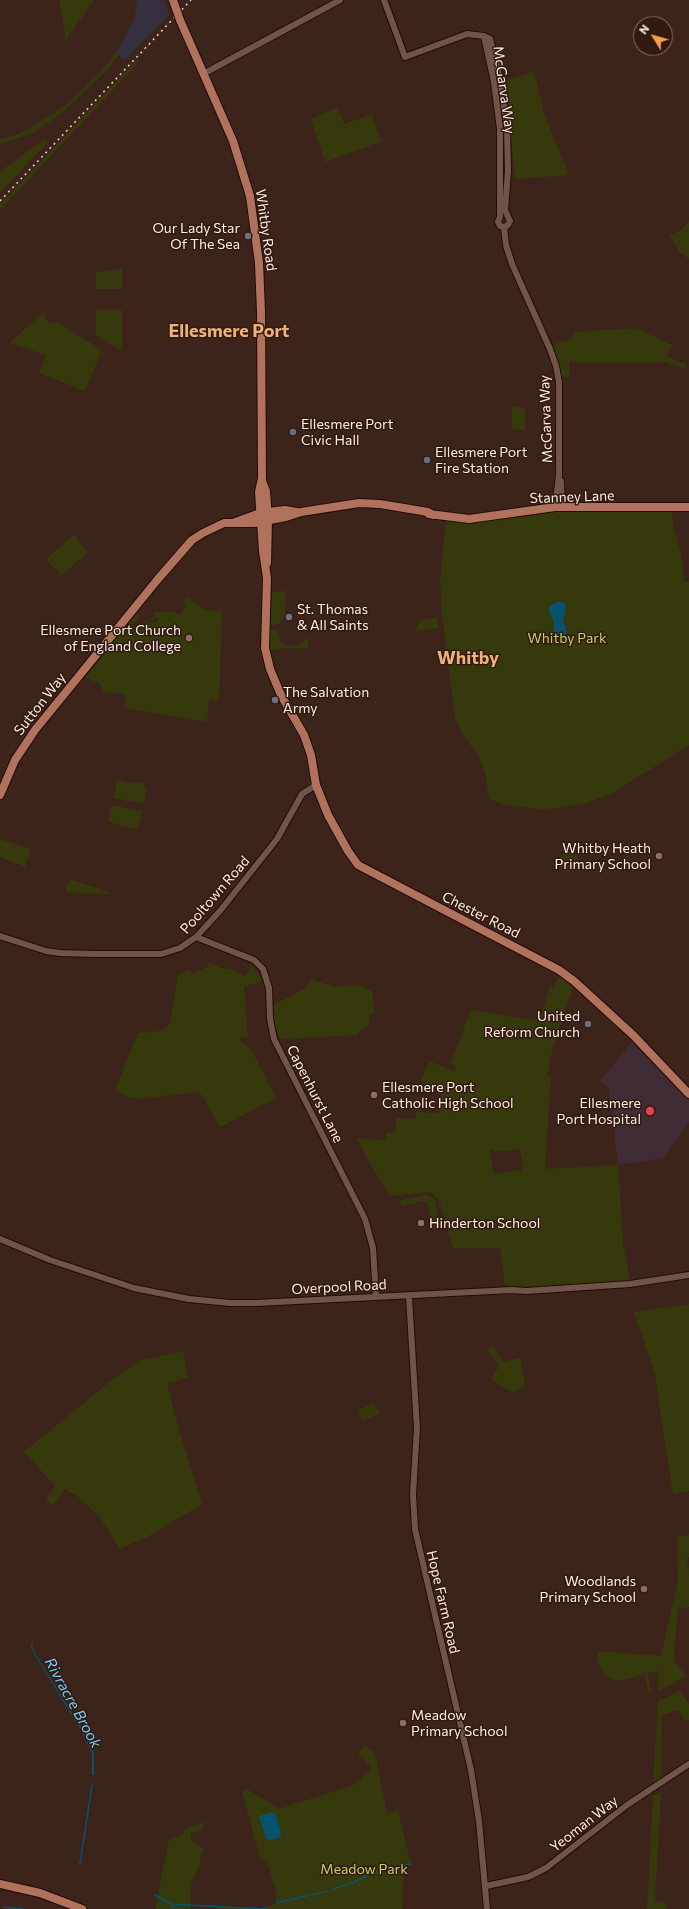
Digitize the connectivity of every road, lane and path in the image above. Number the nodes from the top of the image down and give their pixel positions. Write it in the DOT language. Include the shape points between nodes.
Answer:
graph roads {
  1 [pos="173,0"];
  2 [pos="340,0"];
  3 [pos="384,0"];
  4 [pos="484,36"];
  5 [pos="203,74"];
  6 [pos="500,217"];
  7 [pos="508,217"];
  8 [pos="504,227"];
  9 [pos="337,507"];
  10 [pos="559,507"];
  11 [pos="689,508"];
  12 [pos="433,515"];
  13 [pos="264,516"];
  14 [pos="304,735"];
  15 [pos="316,785"];
  16 [pos="0,795"];
  17 [pos="0,936"];
  18 [pos="196,937"];
  19 [pos="689,1094"];
  20 [pos="0,1239"];
  21 [pos="689,1275"];
  22 [pos="376,1297"];
  23 [pos="409,1297"];
  24 [pos="689,1764"];
  25 [pos="0,1884"];
  26 [pos="486,1886"];
  27 [pos="82,1909"];
  28 [pos="487,1909"];
  1 -- 5 [label="main road, Whitby Road, bridge"];
  2 -- 5 [label="street"];
  3 -- 4 [label="street" via="405,57 467,34"];
  4 -- 6 [label="street, McGarva Way" via="494,82 500,129"];
  4 -- 7 [label="street, McGarva Way" via="490,39 500,78 507,127 508,171 505,210"];
  5 -- 13 [label="main road, Whitby Road" via="233,141 250,196 260,284 262,478 259,492"];
  6 -- 7 [label="street"];
  6 -- 8 [label="street" via="498,223"];
  7 -- 8 [label="street" via="509,223"];
  8 -- 10 [label="street, McGarva Way" via="512,264 556,366"];
  9 -- 12 [label="main road, Stanney Lane" via="377,507"];
  9 -- 12 [label="main road, Stanney Lane" via="359,503 380,504"];
  9 -- 13 [label="main road, Stanney Lane" via="301,512 285,510"];
  10 -- 11 [label="main road, Stanney Lane"];
  10 -- 12 [label="main road, Stanney Lane" via="469,519"];
  13 -- 14 [label="main road, Whitby Road" via="269,549 266,571 265,648 270,669 281,694"];
  13 -- 16 [label="main road, Sutton Way" via="216,526 192,540 34,730 17,756"];
  14 -- 15 [label="main road, Chester Road" via="311,755"];
  15 -- 18 [label="street, Pooltown Road" via="302,794 277,839"];
  15 -- 19 [label="main road, Chester Road" via="328,815 358,865 559,970 633,1035"];
  17 -- 18 [label="street, Pooltown Road" via="46,951 120,955 169,952"];
  18 -- 22 [label="street, Capenhurst Lane" via="254,960 262,969 269,988 270,1019 274,1039 365,1219 373,1248"];
  20 -- 22 [label="street, Overpool Road" via="50,1260 116,1282 189,1299 258,1303"];
  21 -- 23 [label="street, Overpool Road" via="617,1285"];
  22 -- 23 [label="street, Overpool Road"];
  23 -- 26 [label="street, Hope Farm Road" via="417,1428 413,1494 415,1529 471,1770"];
  24 -- 26 [label="street, Yeoman Way" via="627,1805 546,1868 528,1877"];
  25 -- 27 [label="main road" via="40,1893"];
  26 -- 28 [label="street, Hope Farm Road"];
}
